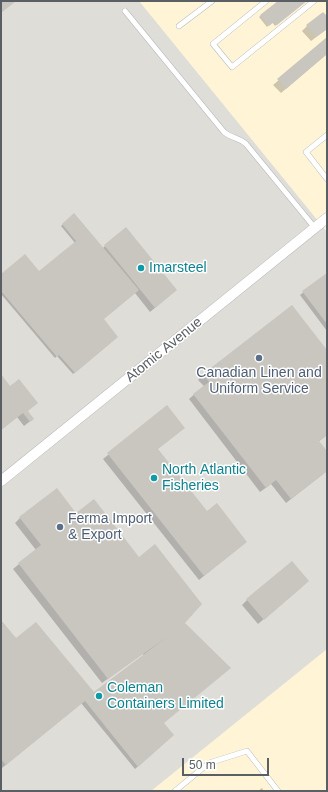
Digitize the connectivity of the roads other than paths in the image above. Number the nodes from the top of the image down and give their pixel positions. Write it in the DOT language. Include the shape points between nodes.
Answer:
graph roads {
  1 [pos="212,1"];
  2 [pos="266,1"];
  3 [pos="314,1"];
  4 [pos="125,11"];
  5 [pos="179,26"];
  6 [pos="327,135"];
  7 [pos="327,180"];
  8 [pos="327,218"];
  9 [pos="315,228"];
  10 [pos="1,481"];
  11 [pos="175,791"];
  12 [pos="278,791"];
  1 -- 5 [label="lane"];
  2 -- 3 [label="lane" via="213,44 232,67"];
  4 -- 9 [label="lane" via="224,132 246,144"];
  6 -- 7 [label="lane" via="306,152"];
  8 -- 9 [label="street, Atomic Avenue"];
  9 -- 10 [label="street, Atomic Avenue"];
  11 -- 12 [label="lane" via="209,763 247,751"];
}
